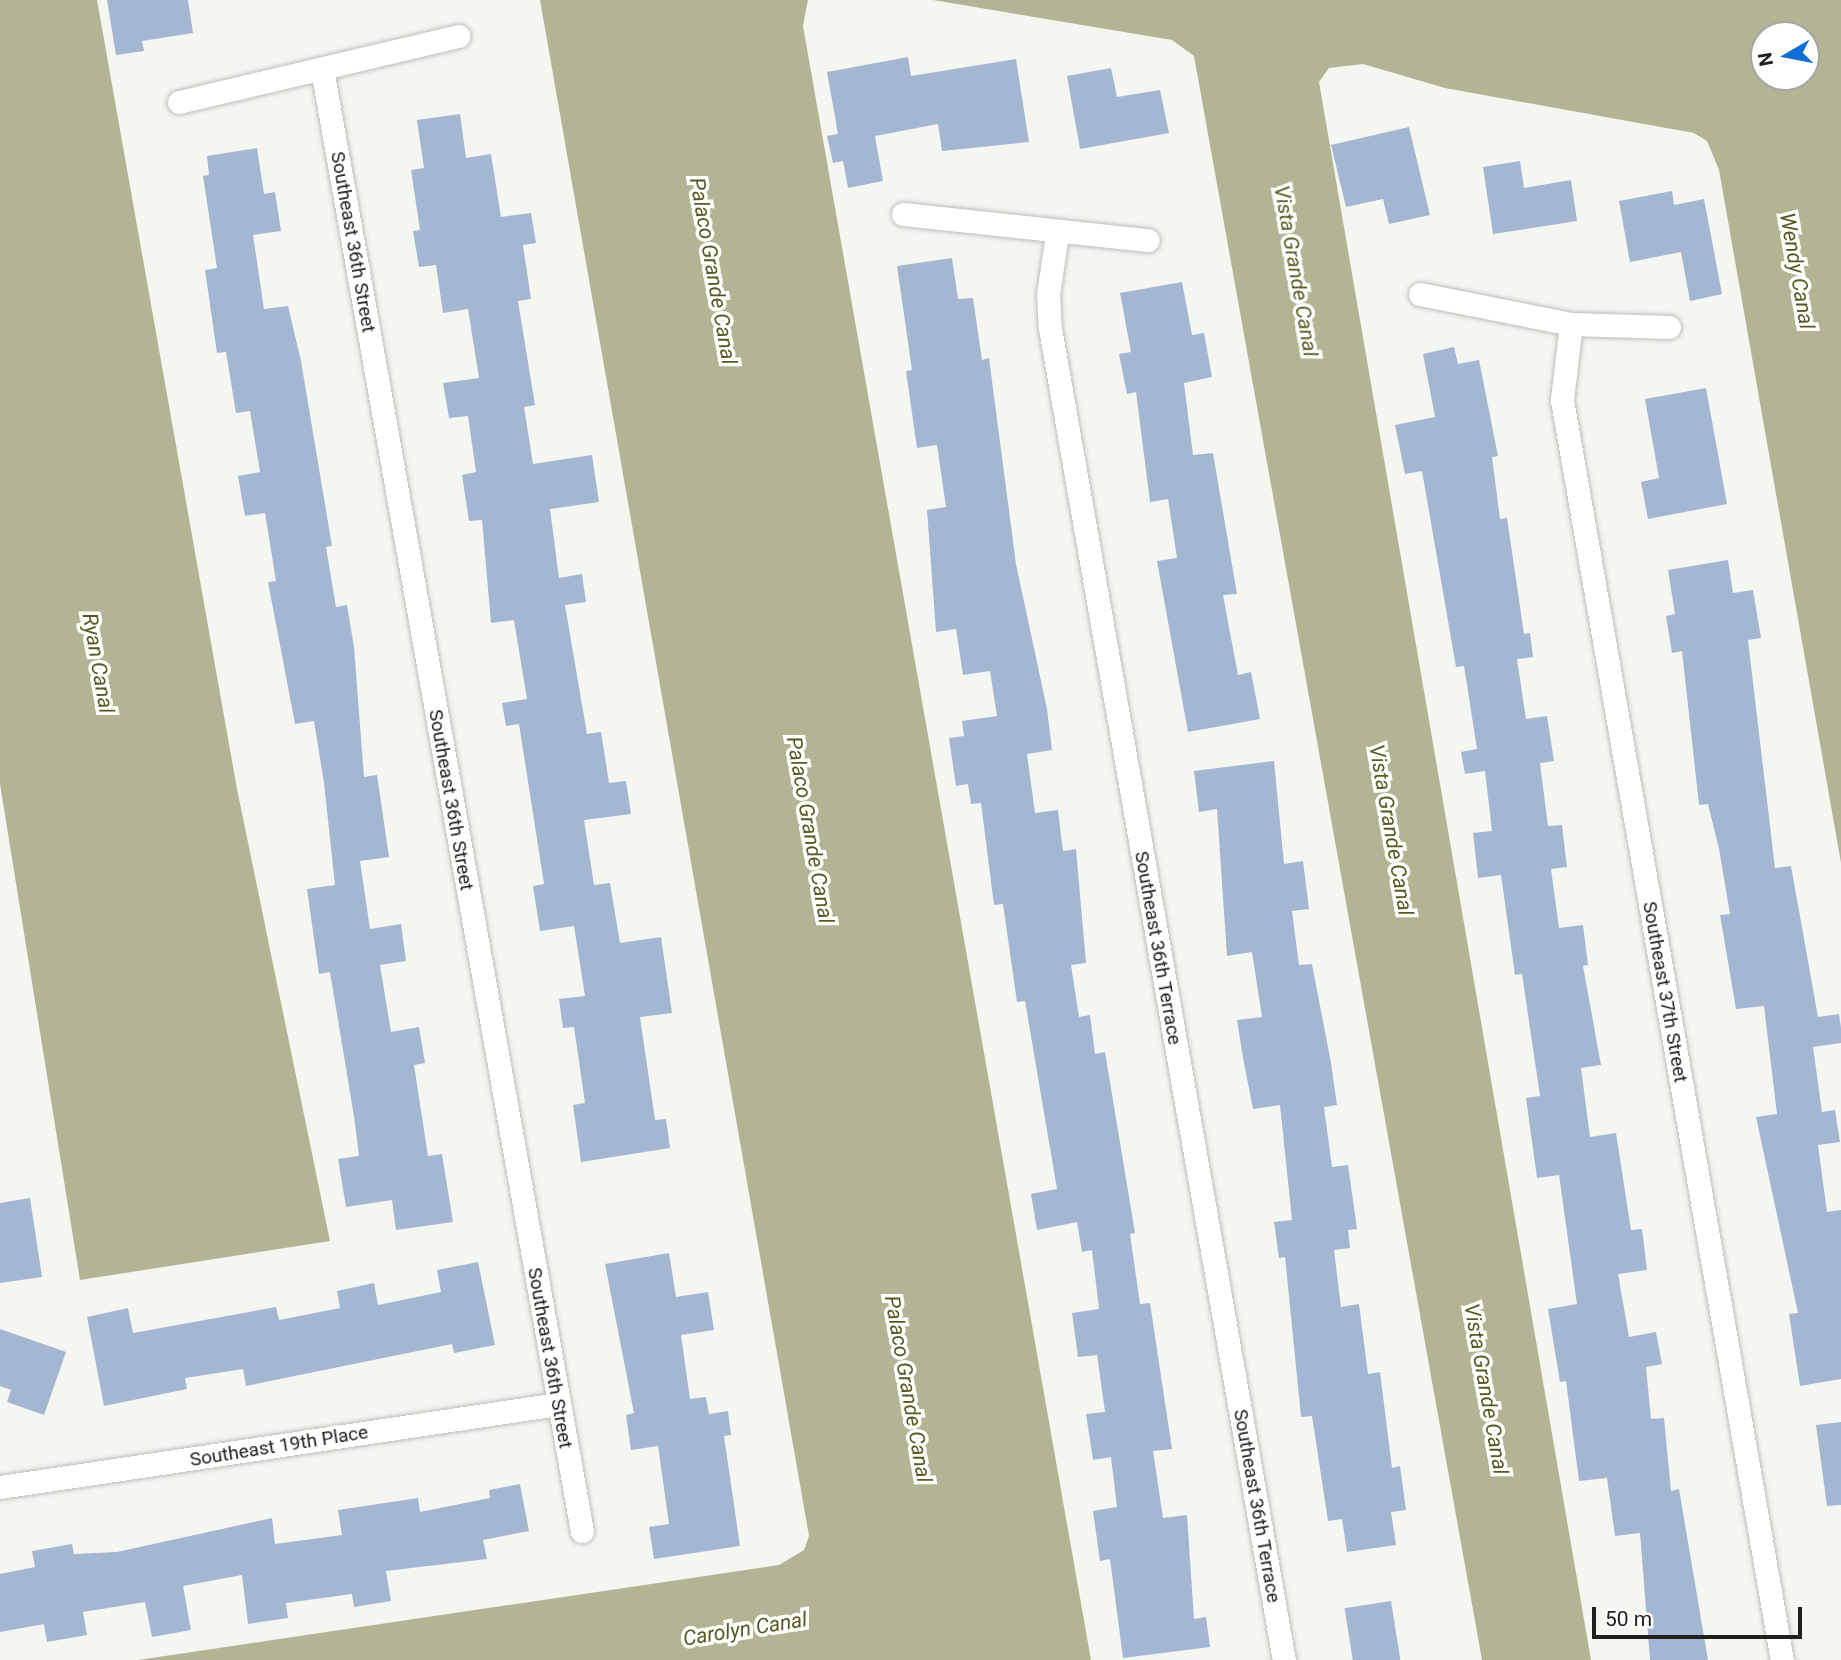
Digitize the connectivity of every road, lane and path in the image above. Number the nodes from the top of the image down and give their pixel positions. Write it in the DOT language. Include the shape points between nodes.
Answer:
graph roads {
  1 [pos="458,36"];
  2 [pos="322,69"];
  3 [pos="179,102"];
  4 [pos="903,214"];
  5 [pos="1057,234"];
  6 [pos="1148,240"];
  7 [pos="1420,294"];
  8 [pos="1571,324"];
  9 [pos="1669,327"];
  10 [pos="558,1404"];
  11 [pos="0,1488"];
  12 [pos="582,1531"];
  13 [pos="1284,1660"];
  14 [pos="1782,1660"];
  1 -- 2 [label="street"];
  2 -- 3 [label="street"];
  2 -- 10 [label="street, Southeast 36th Street"];
  4 -- 5 [label="street"];
  5 -- 6 [label="street"];
  5 -- 13 [label="street, Southeast 36th Terrace" via="1048,294 1053,341"];
  7 -- 8 [label="street"];
  8 -- 9 [label="street"];
  8 -- 14 [label="street, Southeast 37th Street" via="1562,400"];
  10 -- 11 [label="street, Southeast 19th Place"];
  10 -- 12 [label="street, Southeast 36th Street"];
}
